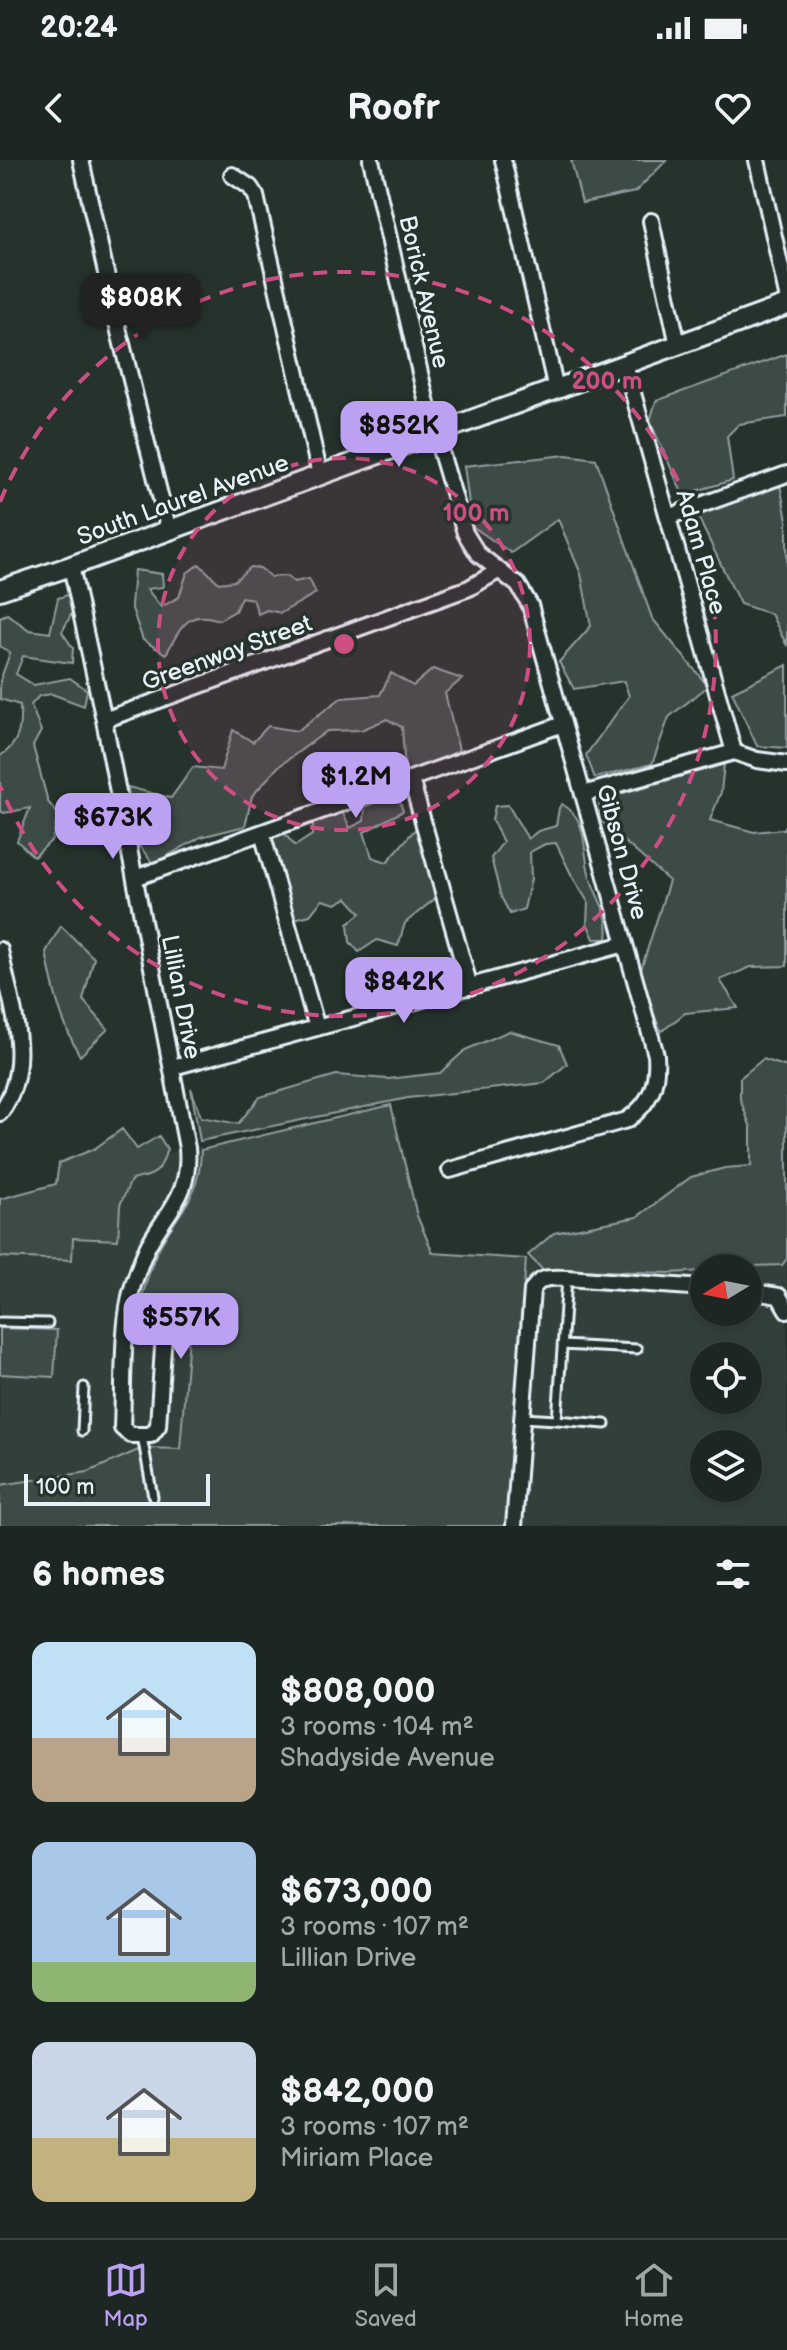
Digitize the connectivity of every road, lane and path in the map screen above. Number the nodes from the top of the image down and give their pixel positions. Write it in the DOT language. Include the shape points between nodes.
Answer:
graph roads {
  1 [pos="81,160"];
  2 [pos="371,160"];
  3 [pos="503,160"];
  4 [pos="757,160"];
  5 [pos="232,175"];
  6 [pos="651,221"];
  7 [pos="787,295"];
  8 [pos="787,305"];
  9 [pos="678,345"];
  10 [pos="625,365"];
  11 [pos="556,389"];
  12 [pos="435,433"];
  13 [pos="787,474"];
  14 [pos="320,475"];
  15 [pos="668,517"];
  16 [pos="169,531"];
  17 [pos="71,566"];
  18 [pos="498,571"];
  19 [pos="0,590"];
  20 [pos="104,720"];
  21 [pos="563,724"];
  22 [pos="734,752"];
  23 [pos="787,764"];
  24 [pos="411,779"];
  25 [pos="583,794"];
  26 [pos="262,833"];
  27 [pos="135,878"];
  28 [pos="625,944"];
  29 [pos="0,950"];
  30 [pos="2,971"];
  31 [pos="470,987"];
  32 [pos="317,1028"];
  33 [pos="173,1067"];
  34 [pos="0,1113"];
  35 [pos="450,1170"];
  36 [pos="567,1278"];
  37 [pos="690,1287"];
  38 [pos="762,1293"];
  39 [pos="128,1307"];
  40 [pos="787,1310"];
  41 [pos="0,1322"];
  42 [pos="48,1323"];
  43 [pos="562,1345"];
  44 [pos="637,1349"];
  45 [pos="84,1387"];
  46 [pos="521,1418"];
  47 [pos="557,1420"];
  48 [pos="605,1424"];
  49 [pos="82,1431"];
  50 [pos="146,1436"];
  51 [pos="153,1497"];
  52 [pos="514,1526"];
  1 -- 16 [label="street"];
  2 -- 12 [label="street, Borick Avenue"];
  3 -- 11 [label="street"];
  4 -- 7 [label="street"];
  5 -- 14 [label="street" via="256,196"];
  6 -- 9 [label="street"];
  8 -- 9 [label="street, South Laurel Avenue"];
  9 -- 10 [label="street, South Laurel Avenue"];
  10 -- 11 [label="street, South Laurel Avenue"];
  10 -- 15 [label="street, Adam Place"];
  11 -- 12 [label="street, South Laurel Avenue"];
  12 -- 14 [label="street, South Laurel Avenue"];
  12 -- 18 [label="street, Gibson Drive" via="465,533"];
  13 -- 15 [label="street"];
  14 -- 16 [label="street, South Laurel Avenue"];
  15 -- 22 [label="street, Adam Place"];
  16 -- 17 [label="street, South Laurel Avenue"];
  17 -- 19 [label="street, South Laurel Avenue"];
  17 -- 20 [label="street, Lillian Drive"];
  18 -- 20 [label="street, Greenway Street" via="454,594"];
  18 -- 21 [label="street, Gibson Drive" via="518,585 530,605"];
  20 -- 27 [label="street, Lillian Drive"];
  21 -- 24 [label="street"];
  21 -- 25 [label="street, Gibson Drive"];
  22 -- 23 [label="street"];
  22 -- 25 [label="street"];
  24 -- 26 [label="street"];
  24 -- 31 [label="street"];
  25 -- 28 [label="street, Gibson Drive"];
  26 -- 27 [label="street"];
  26 -- 32 [label="street"];
  27 -- 33 [label="street, Lillian Drive"];
  28 -- 31 [label="street"];
  28 -- 35 [label="street, Gibson Drive" via="656,1055 648,1100 627,1120"];
  29 -- 30 [label="street"];
  30 -- 34 [label="street" via="20,1062 14,1091"];
  31 -- 32 [label="street"];
  32 -- 33 [label="street"];
  33 -- 39 [label="street, Lillian Drive" via="187,1174 178,1200 149,1245"];
  36 -- 37 [label="street"];
  36 -- 43 [label="lane"];
  36 -- 46 [label="street" via="545,1277 532,1290"];
  38 -- 40 [label="street" via="779,1296"];
  39 -- 50 [label="street, Lillian Drive" via="122,1428"];
  39 -- 50 [label="street" via="159,1323 164,1332 158,1426"];
  41 -- 42 [label="lane"];
  43 -- 44 [label="lane"];
  43 -- 47 [label="lane"];
  45 -- 49 [label="lane"];
  46 -- 47 [label="lane"];
  46 -- 52 [label="street"];
  47 -- 48 [label="lane"];
  50 -- 51 [label="lane"];
}
